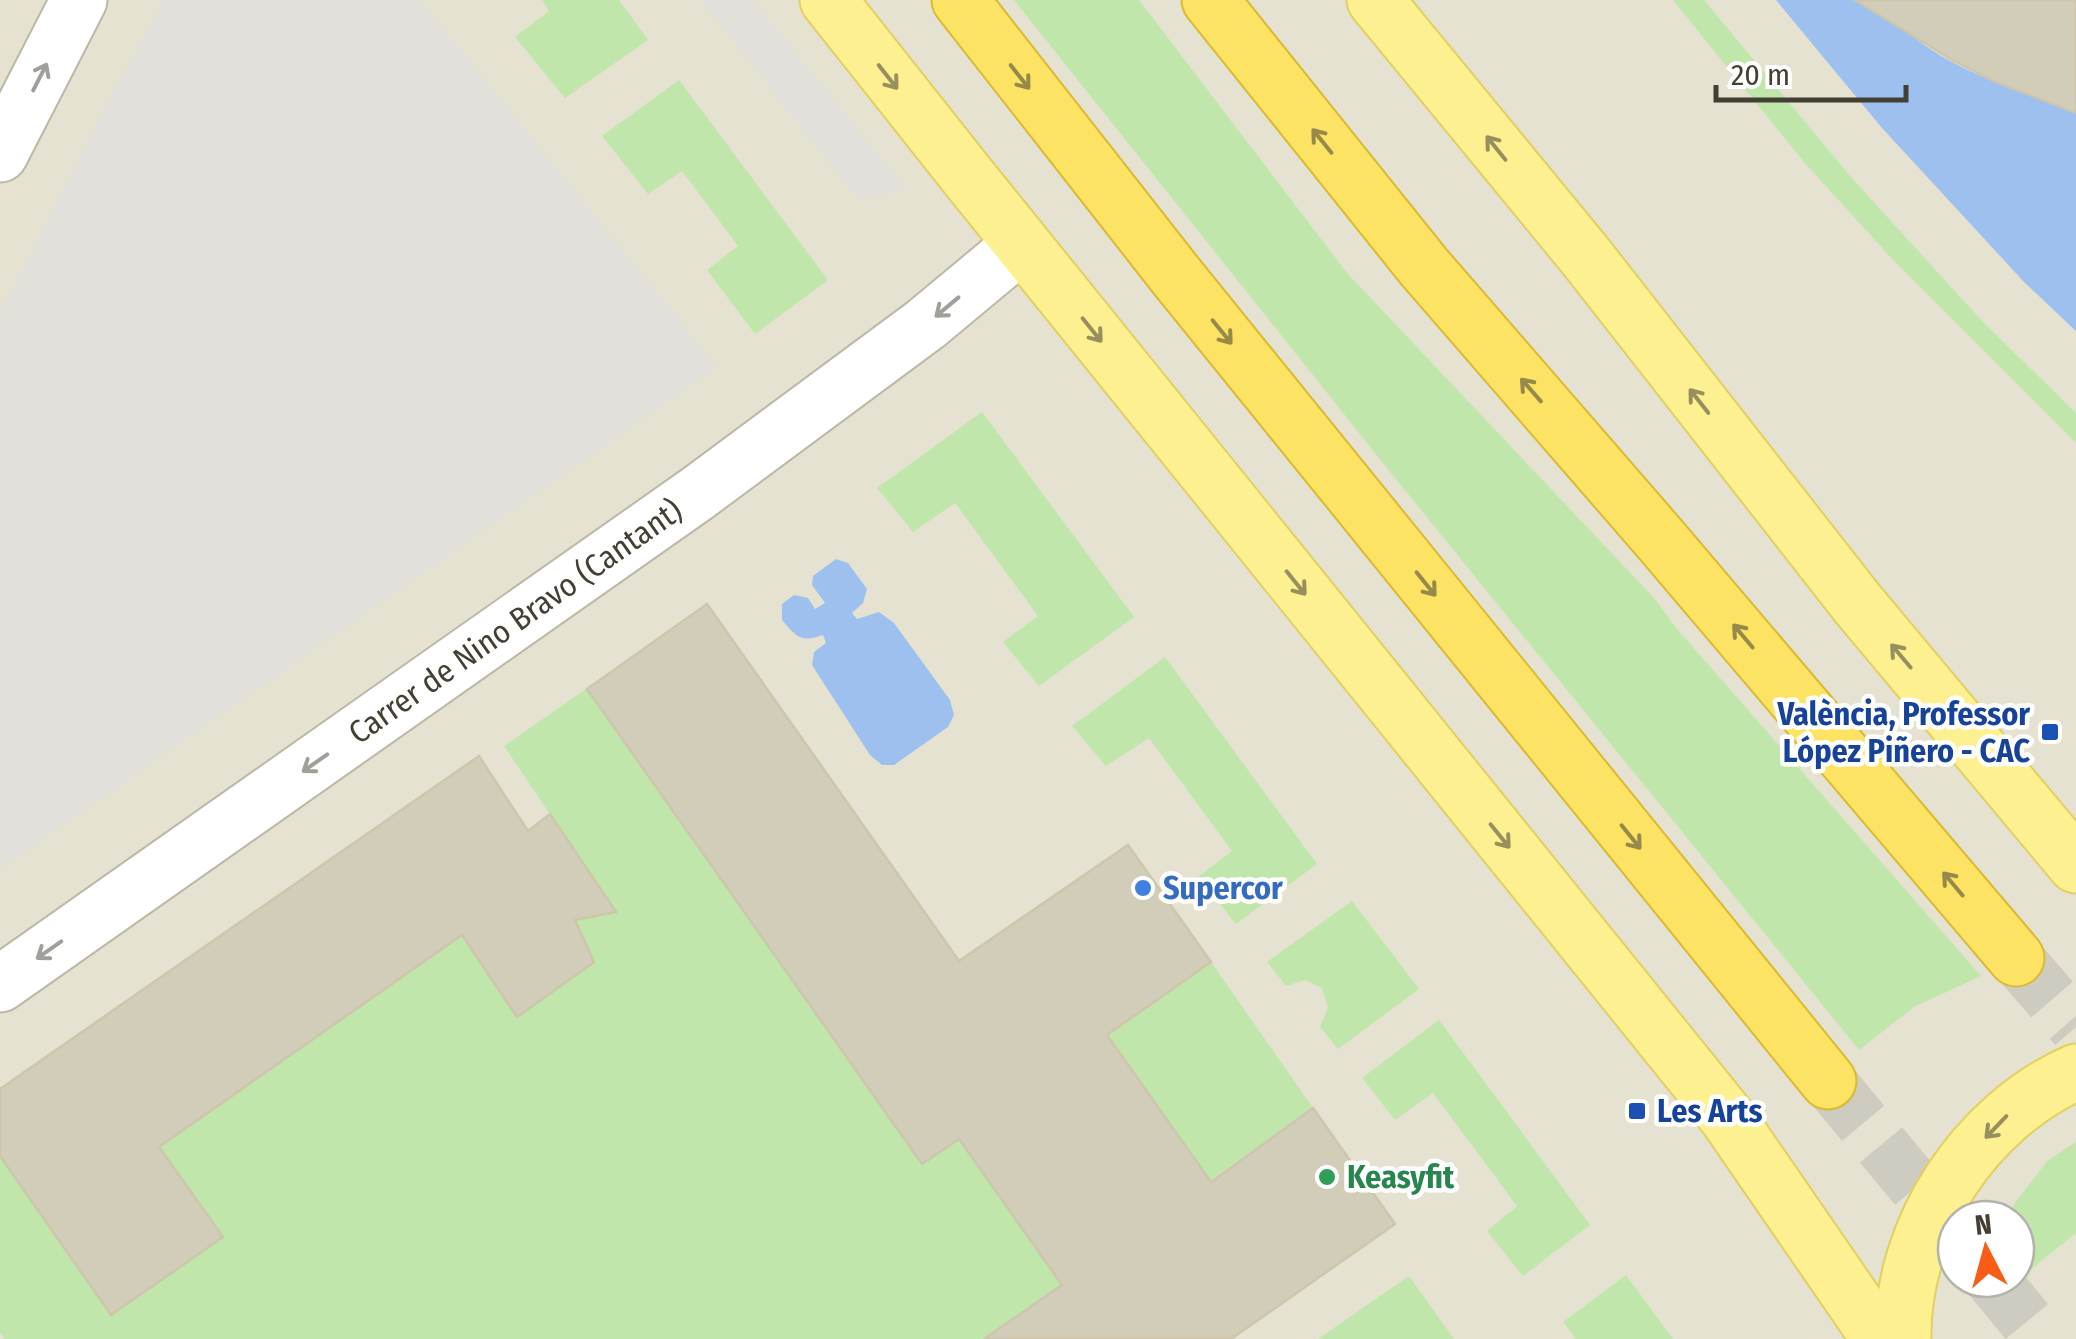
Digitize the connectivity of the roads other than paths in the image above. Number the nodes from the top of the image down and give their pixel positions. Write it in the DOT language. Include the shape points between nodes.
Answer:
graph roads {
  1 [pos="79,0"];
  2 [pos="828,0"];
  3 [pos="960,0"];
  4 [pos="1210,0"];
  5 [pos="1375,0"];
  6 [pos="0,154"];
  7 [pos="1022,244"];
  8 [pos="2076,865"];
  9 [pos="2016,958"];
  10 [pos="0,984"];
  11 [pos="2076,1072"];
  12 [pos="1828,1081"];
  13 [pos="1880,1339"];
  14 [pos="1904,1339"];
  6 -- 1 [label="street, one-way"];
  2 -- 7 [label="main road, one-way"];
  3 -- 12 [label="highway, one-way"];
  9 -- 4 [label="highway, one-way" via="1424,267"];
  8 -- 5 [label="main road, one-way"];
  7 -- 10 [label="street, Carrer de Nino Bravo (Cantant), one-way" via="698,493"];
  7 -- 13 [label="main road, one-way" via="1727,1117"];
  11 -- 14 [label="main road, one-way" via="2008,1114 1967,1157 1936,1206 1914,1260"];
}
